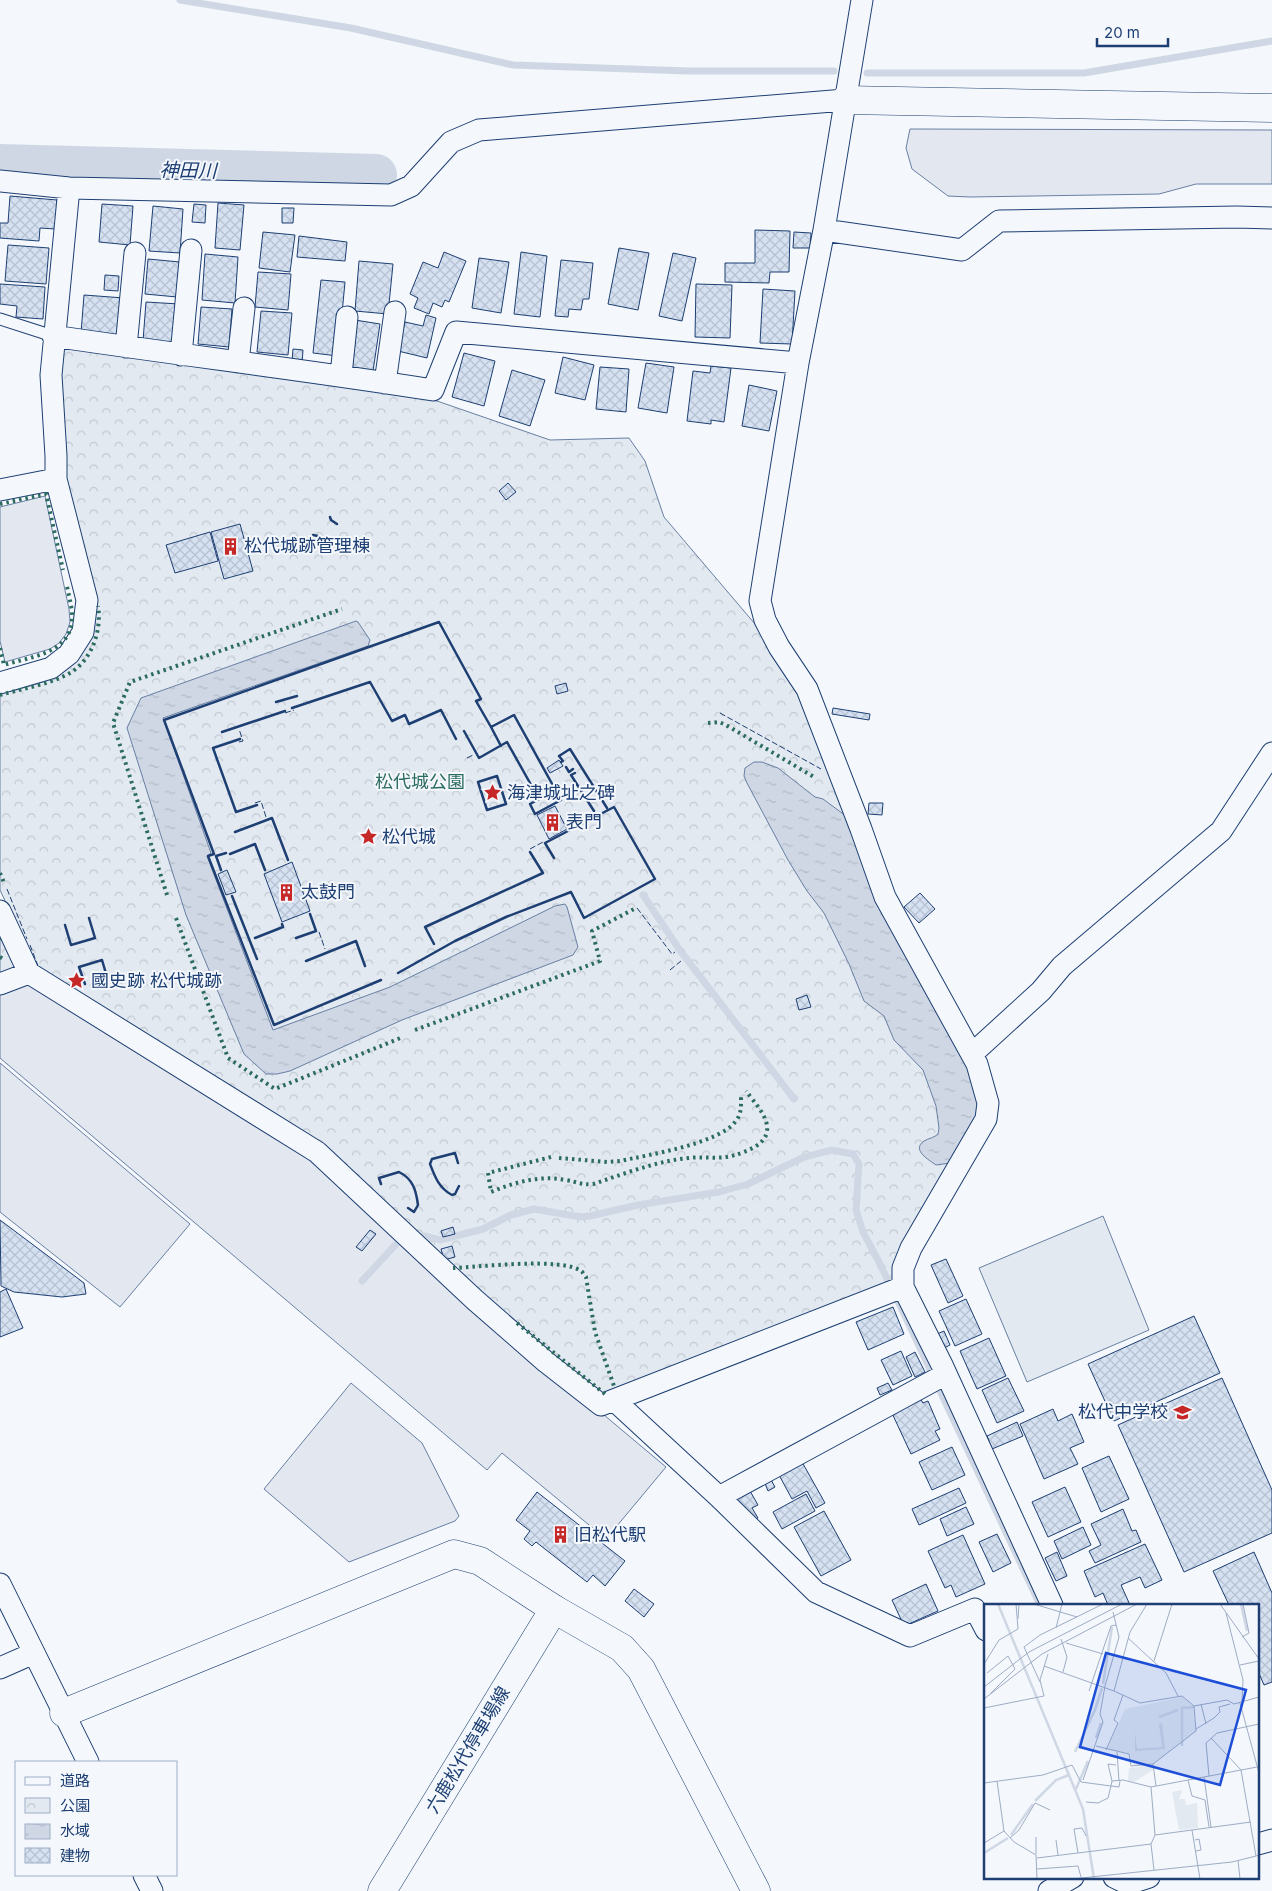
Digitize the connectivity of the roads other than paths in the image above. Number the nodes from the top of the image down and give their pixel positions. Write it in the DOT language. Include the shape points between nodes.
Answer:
graph roads {
  1 [pos="862,0"];
  2 [pos="846,100"];
  3 [pos="1272,108"];
  4 [pos="0,181"];
  5 [pos="69,188"];
  6 [pos="1272,218"];
  7 [pos="824,230"];
  8 [pos="191,250"];
  9 [pos="136,254"];
  10 [pos="244,308"];
  11 [pos="395,312"];
  12 [pos="347,317"];
  13 [pos="0,319"];
  14 [pos="54,336"];
  15 [pos="126,347"];
  16 [pos="181,355"];
  17 [pos="238,362"];
  18 [pos="798,363"];
  19 [pos="341,375"];
  20 [pos="386,382"];
  21 [pos="56,479"];
  22 [pos="0,490"];
  23 [pos="0,683"];
  24 [pos="1272,753"];
  25 [pos="0,911"];
  26 [pos="29,973"];
  27 [pos="0,984"];
  28 [pos="972,1054"];
  29 [pos="903,1287"];
  30 [pos="945,1374"];
  31 [pos="614,1400"];
  32 [pos="719,1497"];
  33 [pos="0,1584"];
  34 [pos="1052,1604"];
  35 [pos="554,1609"];
  36 [pos="984,1626"];
  37 [pos="34,1653"];
  38 [pos="0,1668"];
  39 [pos="64,1713"];
  40 [pos="88,1761"];
  41 [pos="144,1876"];
  42 [pos="1071,1878"];
  43 [pos="1145,1878"];
  44 [pos="1124,1884"];
  45 [pos="152,1891"];
  46 [pos="382,1891"];
  47 [pos="756,1891"];
  48 [pos="1049,1891"];
  1 -- 2 [label="street"];
  2 -- 3 [label="street"];
  2 -- 5 [label="street" via="479,130 451,142 411,186 391,195"];
  2 -- 7 [label="street"];
  4 -- 5 [label="street"];
  5 -- 14 [label="street"];
  6 -- 7 [label="street" via="999,221 962,250"];
  7 -- 18 [label="street"];
  8 -- 16 [label="street"];
  9 -- 15 [label="street"];
  10 -- 17 [label="street"];
  11 -- 20 [label="street"];
  12 -- 19 [label="street"];
  13 -- 14 [label="lane"];
  14 -- 15 [label="street"];
  14 -- 21 [label="street" via="51,375"];
  15 -- 16 [label="street"];
  16 -- 17 [label="street"];
  17 -- 19 [label="street"];
  18 -- 20 [label="street" via="456,332 433,390"];
  18 -- 28 [label="street" via="760,601 765,620 807,689 885,897"];
  19 -- 20 [label="street"];
  21 -- 22 [label="street"];
  21 -- 23 [label="street" via="87,600 83,632 69,654 51,668"];
  24 -- 28 [label="street" via="1221,831 1062,966 1041,991"];
  25 -- 26 [label="street"];
  26 -- 27 [label="street"];
  26 -- 31 [label="street" via="317,1152 546,1362 601,1405"];
  28 -- 29 [label="street" via="988,1103 986,1119 910,1248 903,1268"];
  29 -- 30 [label="street"];
  29 -- 31 [label="street"];
  30 -- 32 [label="street"];
  30 -- 34 [label="street"];
  31 -- 32 [label="street"];
  32 -- 36 [label="street" via="816,1592 910,1636 975,1609"];
  33 -- 37 [label="street"];
  35 -- 39 [label="street" via="480,1561 454,1554"];
  35 -- 46 [label="street, 六鹿松代停車場線"];
  35 -- 47 [label="street" via="622,1648 641,1669"];
  37 -- 38 [label="street"];
  37 -- 39 [label="street"];
  39 -- 40 [label="street"];
  41 -- 45 [label="street"];
  42 -- 48 [label="street"];
  43 -- 44 [label="street"];
}
